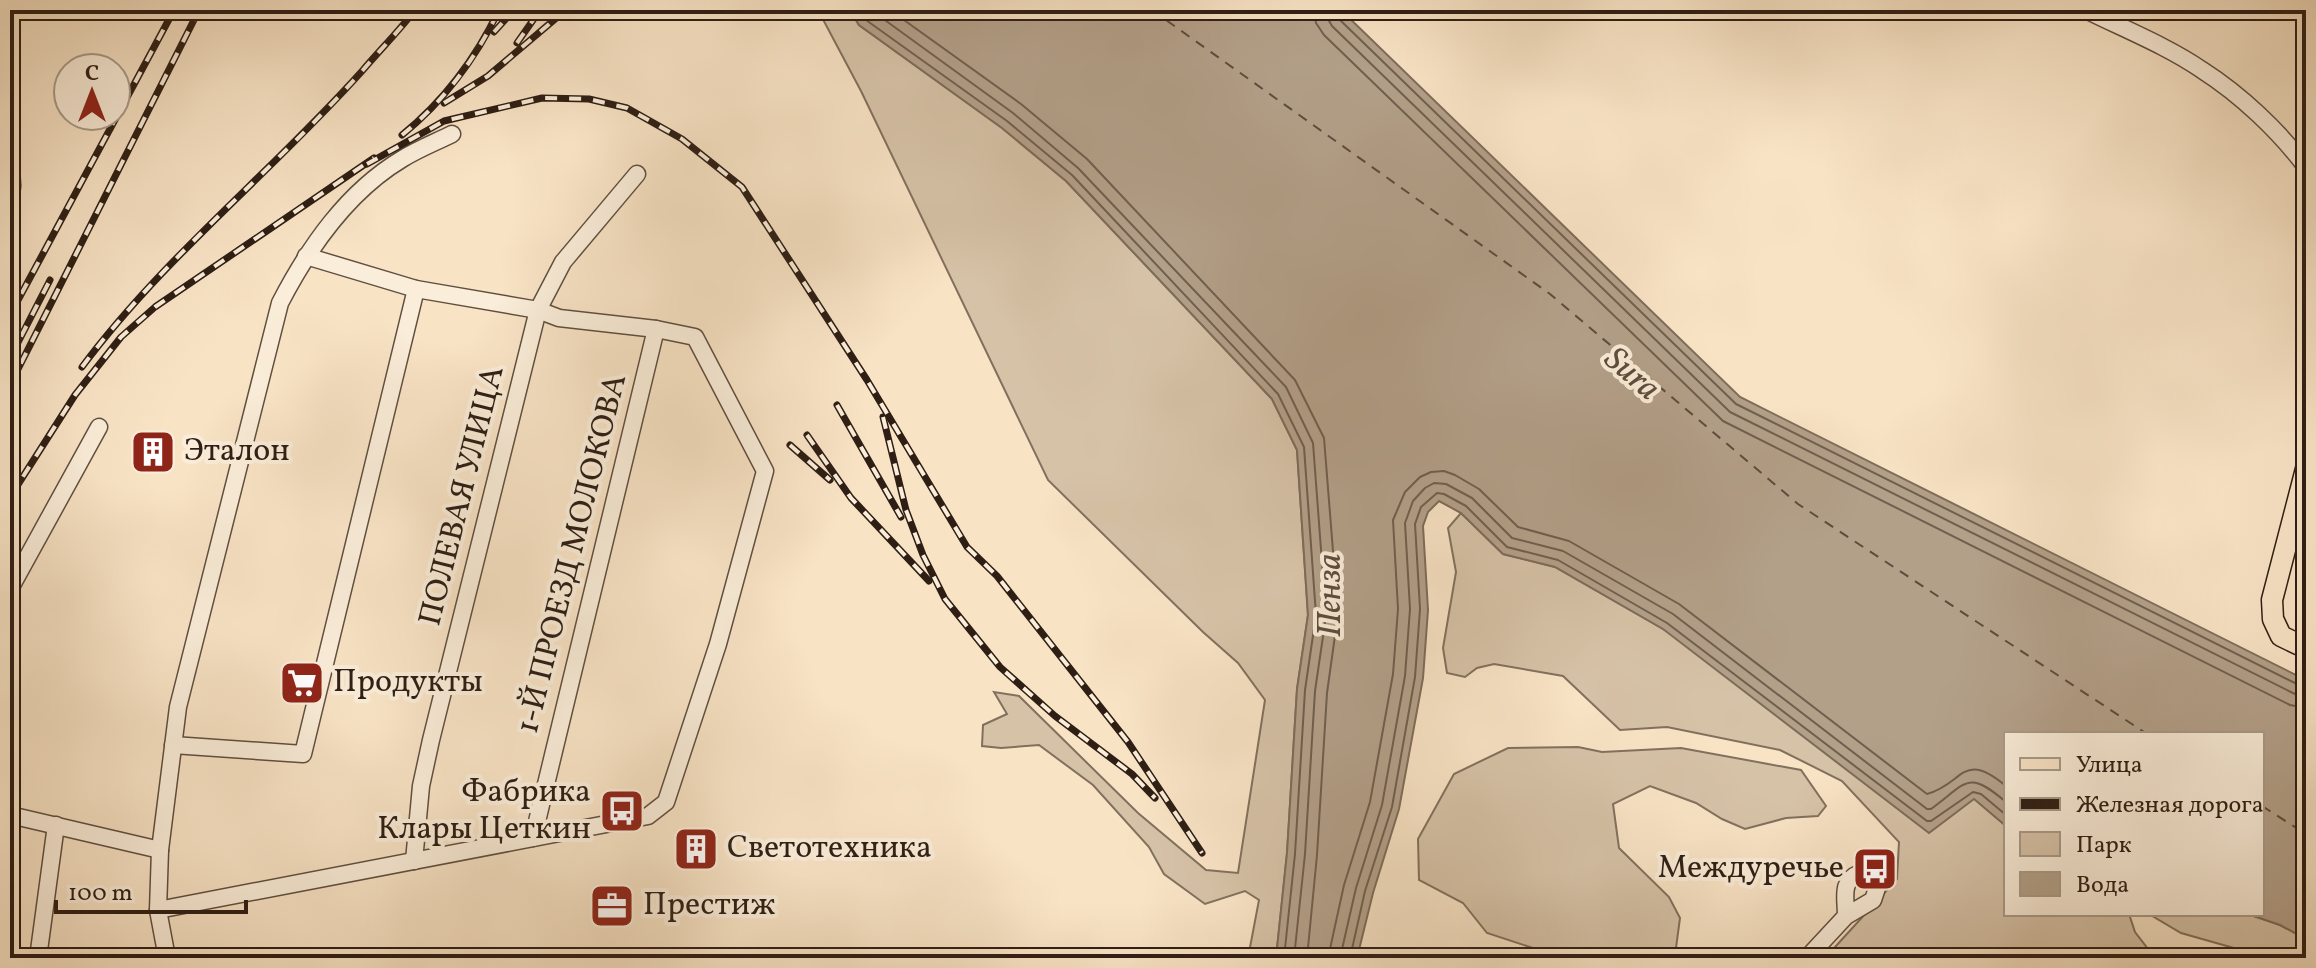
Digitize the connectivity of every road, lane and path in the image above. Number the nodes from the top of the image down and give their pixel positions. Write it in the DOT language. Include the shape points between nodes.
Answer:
graph roads {
  1 [pos="2086,10"];
  2 [pos="452,134"];
  3 [pos="2306,167"];
  4 [pos="637,174"];
  5 [pos="306,256"];
  6 [pos="416,289"];
  7 [pos="538,310"];
  8 [pos="656,329"];
  9 [pos="99,427"];
  10 [pos="2306,469"];
  11 [pos="10,589"];
  12 [pos="2306,648"];
  13 [pos="173,745"];
  14 [pos="10,815"];
  15 [pos="56,825"];
  16 [pos="533,838"];
  17 [pos="160,850"];
  18 [pos="414,861"];
  19 [pos="158,910"];
  20 [pos="1846,916"];
  21 [pos="38,958"];
  22 [pos="167,958"];
  23 [pos="1807,958"];
  1 -- 3 [label="street" via="2202,69 2239,98"];
  2 -- 5 [label="street" via="402,159 359,191"];
  4 -- 7 [label="street, ПОЛЕВАЯ УЛИЦА" via="563,262"];
  5 -- 6 [label="street"];
  5 -- 13 [label="street" via="280,303 265,357"];
  6 -- 7 [label="street"];
  6 -- 13 [label="street" via="303,754"];
  7 -- 8 [label="street" via="559,318"];
  7 -- 18 [label="street, ПОЛЕВАЯ УЛИЦА" via="431,740"];
  8 -- 16 [label="street, 1-Й ПРОЕЗД МОЛОКОВА"];
  8 -- 16 [label="street" via="695,337 765,471 718,644 666,802 648,816"];
  9 -- 11 [label="street"];
  10 -- 12 [label="main road" via="2272,600 2281,636"];
  13 -- 17 [label="street"];
  14 -- 15 [label="street"];
  15 -- 17 [label="street"];
  15 -- 21 [label="street"];
  16 -- 18 [label="street"];
  17 -- 19 [label="street"];
  18 -- 19 [label="street"];
  19 -- 22 [label="street"];
  20 -- 20 [label="street" via="1845,885 1850,877 1860,873 1872,878 1877,888 1873,900"];
  20 -- 23 [label="street"];
}
